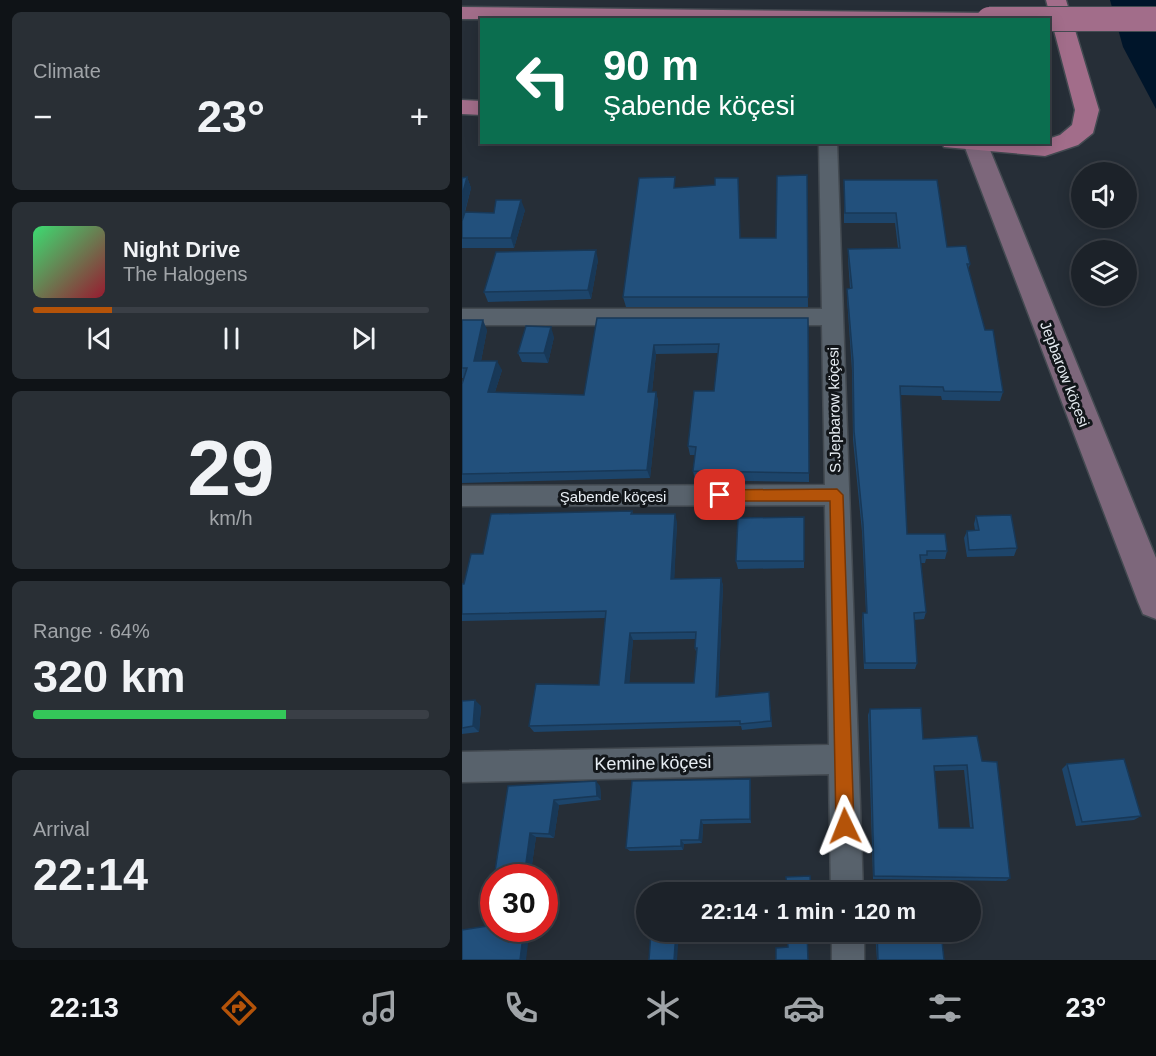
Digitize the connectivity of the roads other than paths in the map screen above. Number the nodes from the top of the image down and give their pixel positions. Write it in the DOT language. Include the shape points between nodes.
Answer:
graph roads {
  1 [pos="1056,0"];
  2 [pos="462,13"];
  3 [pos="901,18"];
  4 [pos="1050,19"];
  5 [pos="1156,19"];
  6 [pos="462,30"];
  7 [pos="480,30"];
  8 [pos="1050,35"];
  9 [pos="1156,36"];
  10 [pos="462,107"];
  11 [pos="480,108"];
  12 [pos="828,144"];
  13 [pos="965,144"];
  14 [pos="462,317"];
  15 [pos="832,317"];
  16 [pos="837,495"];
  17 [pos="462,496"];
  18 [pos="1156,602"];
  19 [pos="843,759"];
  20 [pos="462,767"];
  21 [pos="847,882"];
  22 [pos="848,942"];
  23 [pos="848,960"];
  1 -- 13 [label="main road" via="1087,110 1084,128 1069,140 1045,148"];
  2 -- 3 [label="main road"];
  4 -- 5 [label="main road, bridge"];
  6 -- 7 [label="main road"];
  8 -- 9 [label="main road"];
  10 -- 11 [label="main road"];
  12 -- 15 [label="street, S.Jepbarow köçesi"];
  13 -- 18 [label="street, Jepbarow köçesi"];
  14 -- 15 [label="street"];
  15 -- 16 [label="street, S.Jepbarow köçesi"];
  16 -- 17 [label="street, Şabende köçesi"];
  16 -- 19 [label="street, S.Jepbarow köçesi"];
  19 -- 20 [label="street, Kemine köçesi"];
  19 -- 21 [label="street, S.Jepbarow köçesi"];
  22 -- 23 [label="street"];
}
